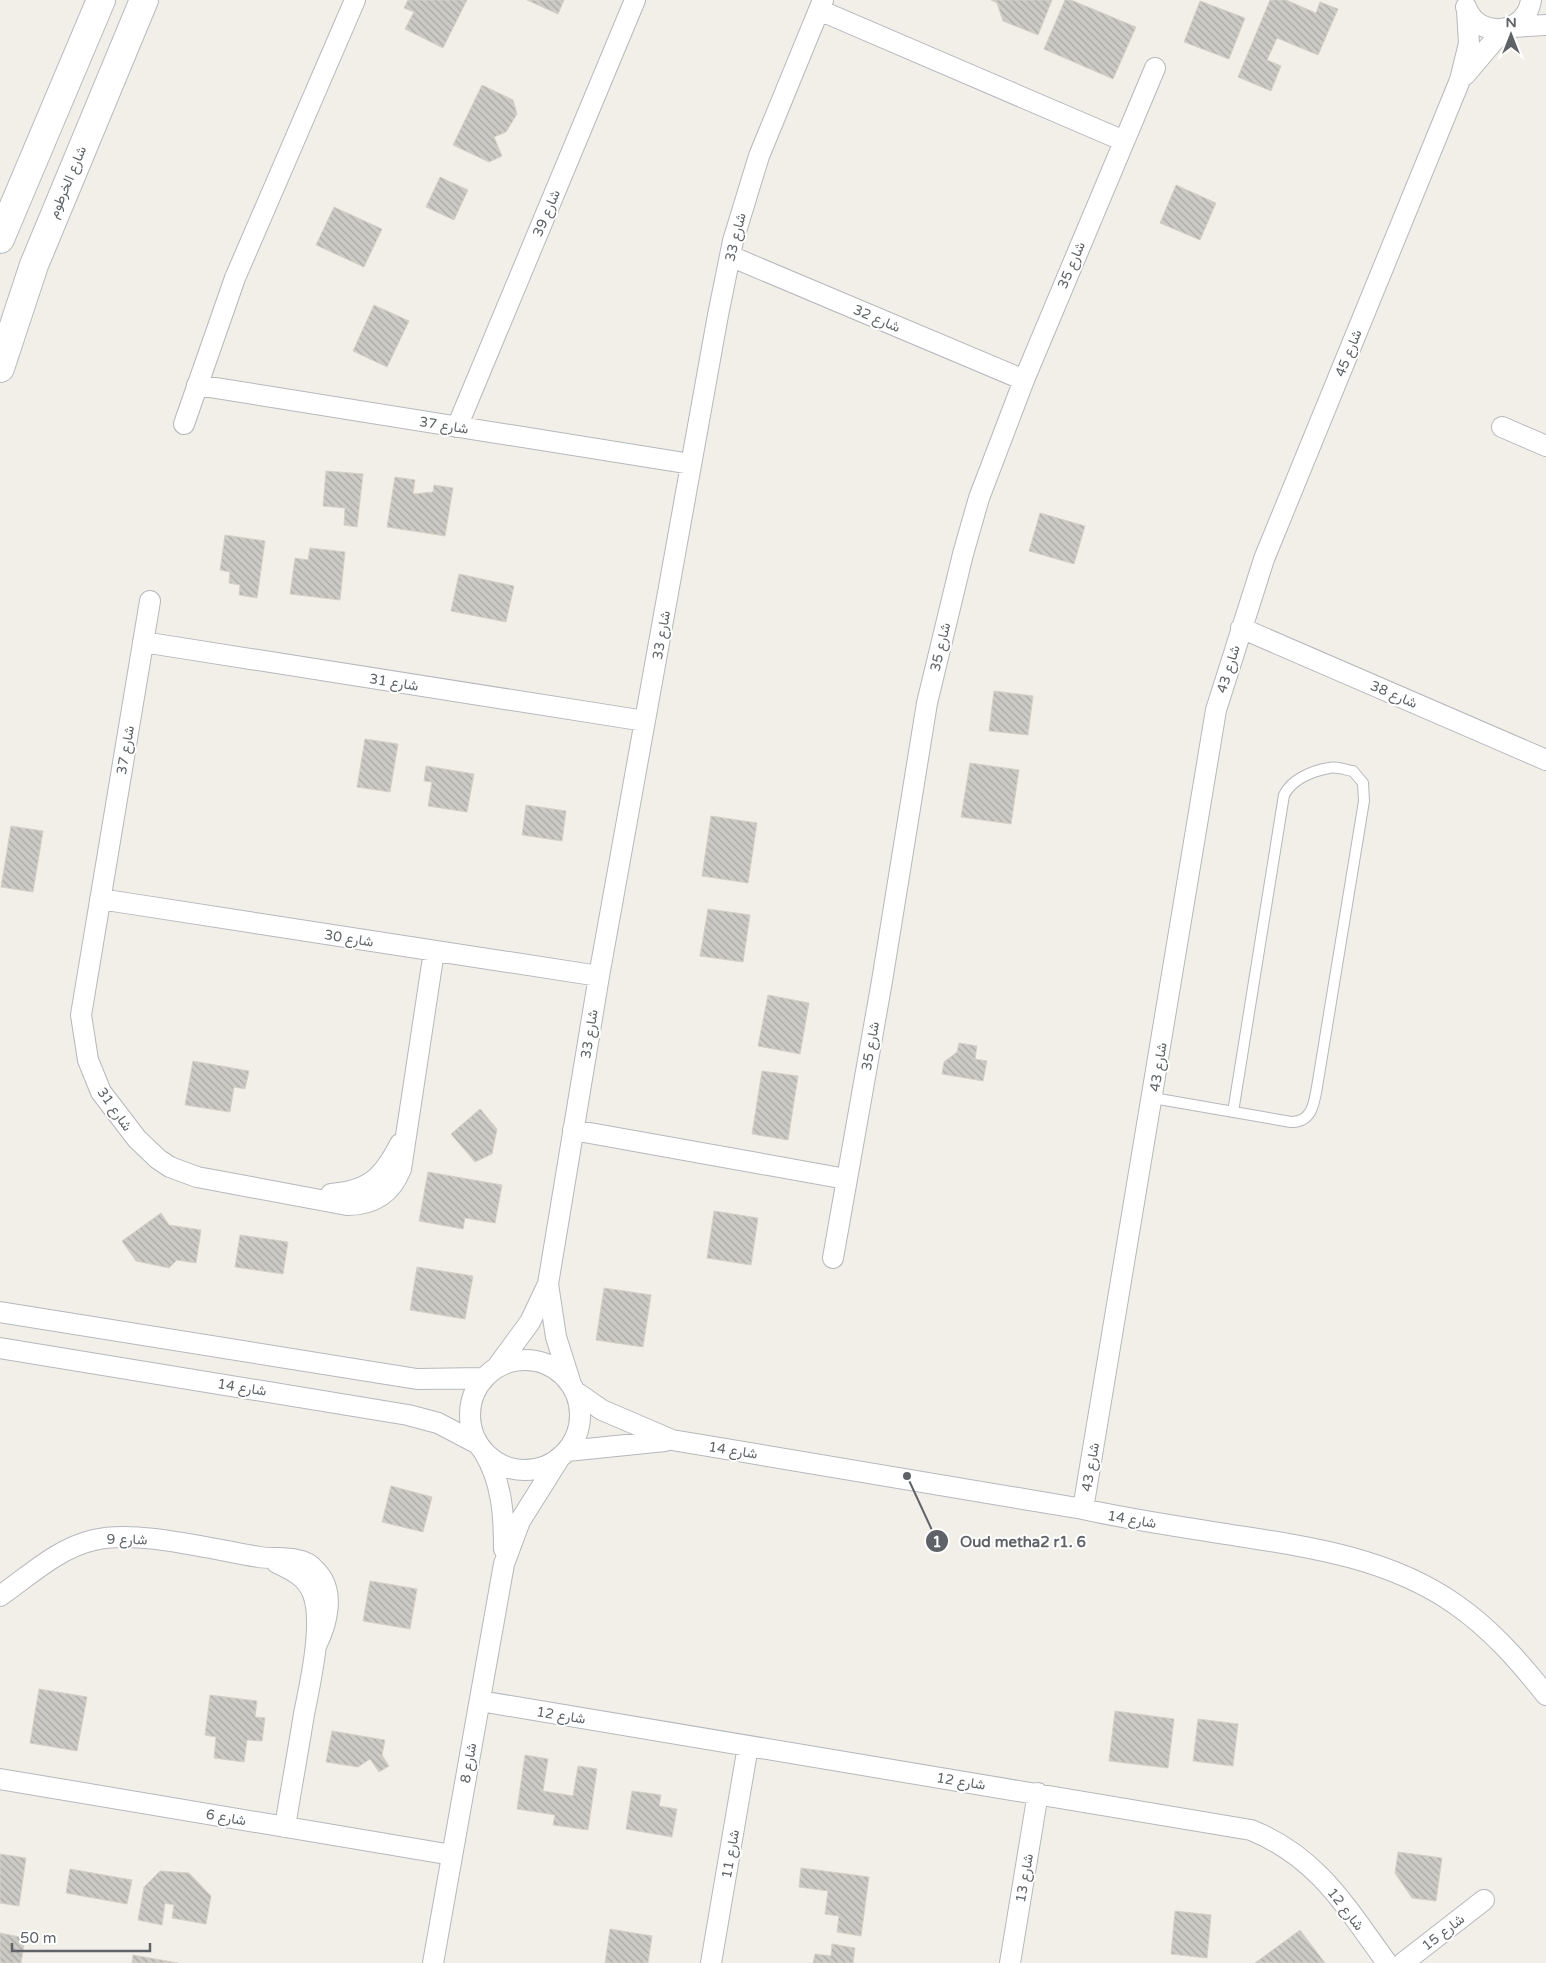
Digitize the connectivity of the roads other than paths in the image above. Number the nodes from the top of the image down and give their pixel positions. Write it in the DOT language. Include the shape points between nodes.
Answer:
graph roads {
  1 [pos="101,0"];
  2 [pos="144,0"];
  3 [pos="355,0"];
  4 [pos="635,0"];
  5 [pos="1531,0"];
  6 [pos="1465,3"];
  7 [pos="821,5"];
  8 [pos="1546,26"];
  9 [pos="1508,28"];
  10 [pos="1154,68"];
  11 [pos="1460,80"];
  12 [pos="1124,141"];
  13 [pos="0,239"];
  14 [pos="730,256"];
  15 [pos="0,368"];
  16 [pos="1024,380"];
  17 [pos="197,385"];
  18 [pos="184,424"];
  19 [pos="457,427"];
  20 [pos="1502,427"];
  21 [pos="1546,446"];
  22 [pos="691,464"];
  23 [pos="150,601"];
  24 [pos="1241,628"];
  25 [pos="143,642"];
  26 [pos="645,721"];
  27 [pos="1546,760"];
  28 [pos="100,899"];
  29 [pos="434,951"];
  30 [pos="599,976"];
  31 [pos="1153,1098"];
  32 [pos="1233,1112"];
  33 [pos="573,1130"];
  34 [pos="846,1179"];
  35 [pos="833,1258"];
  36 [pos="548,1284"];
  37 [pos="0,1312"];
  38 [pos="0,1348"];
  39 [pos="490,1373"];
  40 [pos="573,1387"];
  41 [pos="672,1440"];
  42 [pos="481,1448"];
  43 [pos="563,1455"];
  44 [pos="1083,1509"];
  45 [pos="504,1564"];
  46 [pos="0,1596"];
  47 [pos="1546,1695"];
  48 [pos="480,1701"];
  49 [pos="748,1746"];
  50 [pos="0,1779"];
  51 [pos="1038,1793"];
  52 [pos="285,1827"];
  53 [pos="452,1855"];
  54 [pos="1484,1900"];
  55 [pos="433,1963"];
  56 [pos="711,1963"];
  57 [pos="1010,1963"];
  58 [pos="1387,1963"];
  59 [pos="1403,1963"];
  1 -- 13 [label="main road"];
  2 -- 15 [label="main road, شارع الخرطوم" via="34,265"];
  3 -- 17 [label="street" via="259,221"];
  4 -- 19 [label="street, شارع 39"];
  5 -- 9 [label="street, شارع 45" via="1526,14"];
  6 -- 9 [label="street" via="1472,18 1486,28"];
  6 -- 11 [label="street, شارع 45" via="1468,50"];
  7 -- 12 [label="street"];
  7 -- 14 [label="street, شارع 33" via="759,156"];
  8 -- 9 [label="street"];
  9 -- 11 [label="street, شارع 45"];
  10 -- 12 [label="street, شارع 35"];
  11 -- 24 [label="street, شارع 45" via="1284,509"];
  12 -- 16 [label="street, شارع 35"];
  14 -- 16 [label="street, شارع 32"];
  14 -- 22 [label="street, شارع 33"];
  16 -- 34 [label="street, شارع 35" via="979,498 937,657"];
  17 -- 18 [label="street"];
  17 -- 19 [label="street, شارع 37"];
  19 -- 22 [label="street, شارع 37"];
  20 -- 21 [label="street"];
  22 -- 26 [label="street, شارع 33"];
  23 -- 25 [label="street, شارع 37"];
  24 -- 27 [label="street, شارع 38"];
  24 -- 31 [label="street, شارع 43" via="1210,744"];
  25 -- 26 [label="street, شارع 31"];
  25 -- 28 [label="street, شارع 37"];
  26 -- 30 [label="street, شارع 33"];
  28 -- 29 [label="street, شارع 30"];
  28 -- 29 [label="street, شارع 31" via="81,1014 88,1060 101,1092 137,1139 170,1167 197,1177 304,1196 346,1193 363,1188 378,1178 401,1142 406,1128"];
  29 -- 30 [label="street, شارع 30"];
  30 -- 33 [label="street, شارع 33"];
  31 -- 32 [label="lane"];
  31 -- 44 [label="street, شارع 43"];
  32 -- 32 [label="lane" via="1296,1122 1313,1109 1364,801 1365,791 1353,771 1331,767 1293,782 1281,804"];
  33 -- 34 [label="street"];
  33 -- 36 [label="street, شارع 33"];
  34 -- 35 [label="street, شارع 35"];
  36 -- 39 [label="street, شارع 33" via="530,1322"];
  36 -- 40 [label="street, شارع 33" via="556,1337"];
  37 -- 39 [label="street" via="418,1379"];
  38 -- 42 [label="street, شارع 14" via="408,1415 438,1423"];
  39 -- 40 [label="street" via="512,1361 536,1362 559,1371"];
  39 -- 42 [label="street" via="476,1390 470,1417 472,1431"];
  40 -- 41 [label="street, شارع 14" via="620,1419"];
  40 -- 43 [label="street" via="580,1407 580,1423 576,1438"];
  41 -- 43 [label="street, شارع 14"];
  41 -- 44 [label="street, شارع 14"];
  42 -- 43 [label="street" via="496,1462 528,1470 544,1467"];
  42 -- 45 [label="street, شارع 8" via="491,1464 500,1493"];
  43 -- 45 [label="street, شارع 8" via="523,1514"];
  44 -- 47 [label="street, شارع 14" via="1134,1520 1300,1545 1381,1566 1432,1589 1479,1622"];
  45 -- 48 [label="street, شارع 8"];
  46 -- 52 [label="street, شارع 9" via="64,1551 109,1537 144,1538 268,1558 294,1571 313,1593 316,1646"];
  48 -- 49 [label="street, شارع 12"];
  48 -- 53 [label="street, شارع 8"];
  49 -- 51 [label="street, شارع 12"];
  49 -- 56 [label="street, شارع 11"];
  50 -- 52 [label="street, شارع 6"];
  51 -- 57 [label="street, شارع 13"];
  51 -- 58 [label="street, شارع 12" via="1230,1825 1270,1838 1317,1872"];
  52 -- 53 [label="street, شارع 6"];
  53 -- 55 [label="street, شارع 8"];
  54 -- 59 [label="street, شارع 15"];
}
